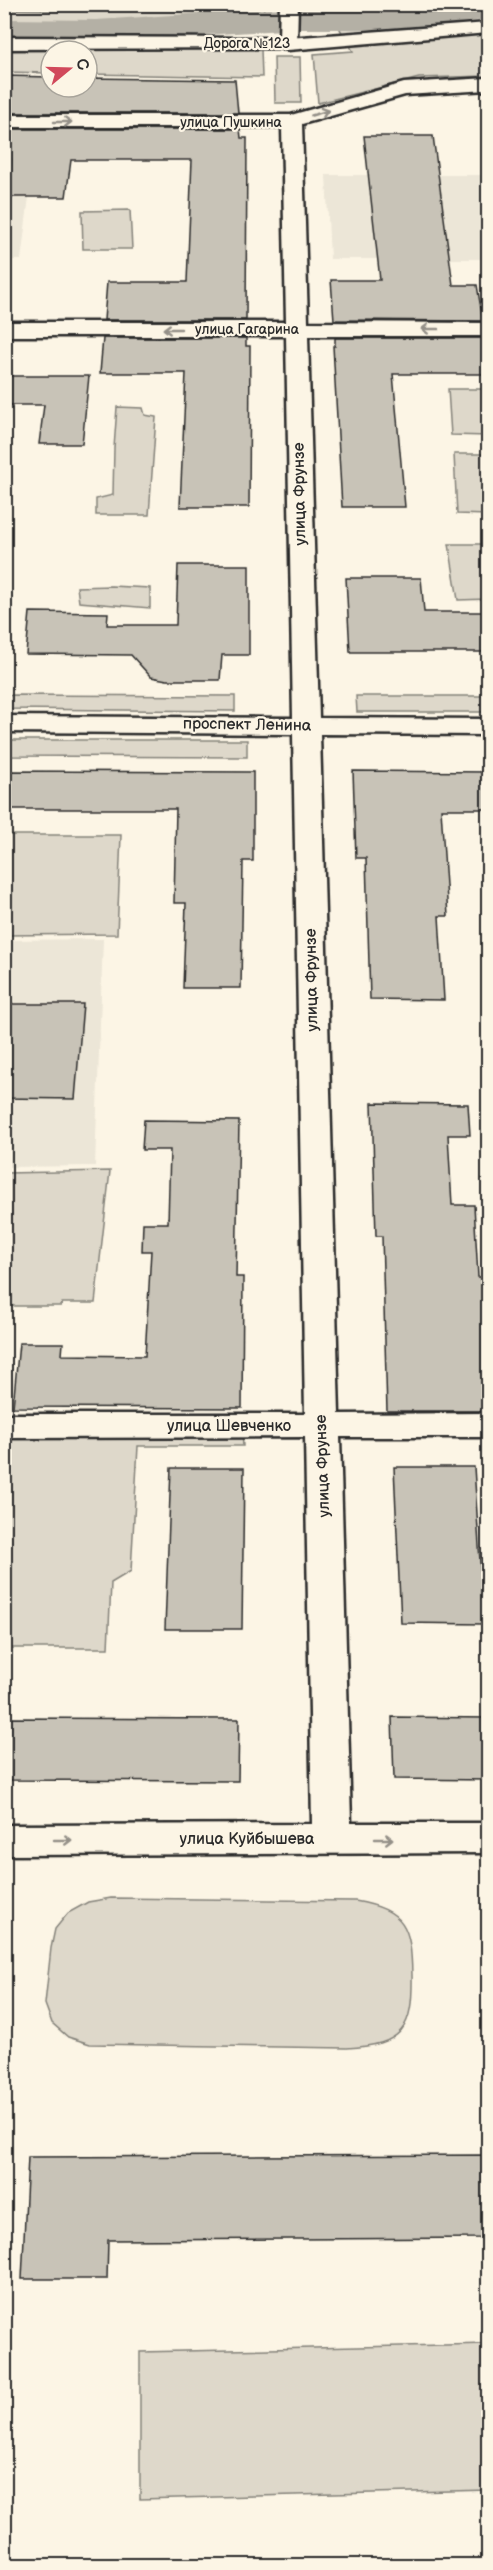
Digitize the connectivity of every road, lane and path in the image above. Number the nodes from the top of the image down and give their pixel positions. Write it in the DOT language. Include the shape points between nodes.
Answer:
graph roads {
  1 [pos="289,12"];
  2 [pos="489,28"];
  3 [pos="4,43"];
  4 [pos="288,44"];
  5 [pos="489,84"];
  6 [pos="292,121"];
  7 [pos="4,122"];
  8 [pos="4,329"];
  9 [pos="297,329"];
  10 [pos="489,329"];
  11 [pos="4,724"];
  12 [pos="306,725"];
  13 [pos="489,727"];
  14 [pos="489,1425"];
  15 [pos="4,1426"];
  16 [pos="322,1426"];
  17 [pos="489,1838"];
  18 [pos="332,1839"];
  19 [pos="4,1840"];
  1 -- 4 [label="street"];
  2 -- 4 [label="street, Дорога №123"];
  3 -- 4 [label="street, Дорога №123"];
  6 -- 5 [label="street, улица Пушкина, one-way" via="404,88"];
  7 -- 6 [label="street, улица Пушкина, one-way"];
  6 -- 9 [label="street, улица Фрунзе"];
  9 -- 8 [label="street, улица Гагарина, one-way"];
  10 -- 9 [label="street, улица Гагарина, one-way"];
  9 -- 12 [label="street, улица Фрунзе"];
  11 -- 12 [label="street, проспект Ленина"];
  12 -- 13 [label="street, проспект Ленина"];
  12 -- 16 [label="street, улица Фрунзе"];
  14 -- 16 [label="street, улица Шевченко"];
  15 -- 16 [label="street, улица Шевченко"];
  16 -- 18 [label="street, улица Фрунзе"];
  18 -- 17 [label="street, улица Куйбышева, one-way"];
  19 -- 18 [label="street, улица Куйбышева, one-way"];
}
